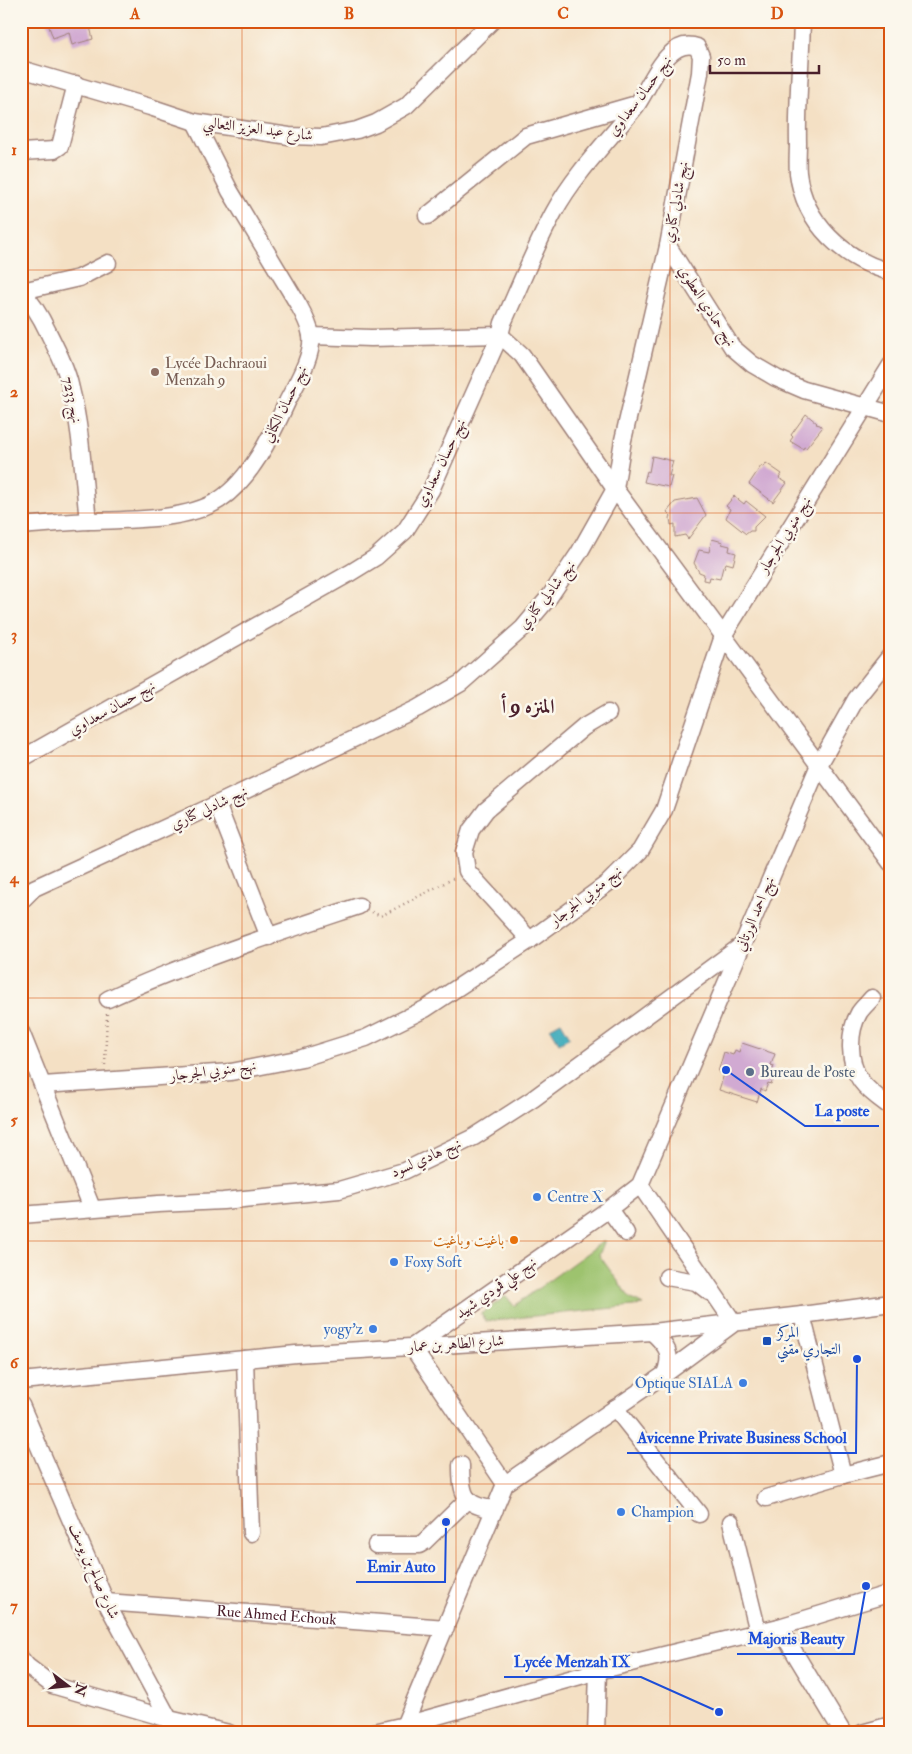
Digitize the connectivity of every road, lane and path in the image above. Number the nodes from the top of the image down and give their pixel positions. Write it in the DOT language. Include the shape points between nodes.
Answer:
graph roads {
  1 [pos="492,21"];
  2 [pos="802,21"];
  3 [pos="690,45"];
  4 [pos="21,69"];
  5 [pos="76,84"];
  6 [pos="637,104"];
  7 [pos="195,122"];
  8 [pos="21,152"];
  9 [pos="427,216"];
  10 [pos="668,246"];
  11 [pos="108,263"];
  12 [pos="891,272"];
  13 [pos="22,291"];
  14 [pos="500,335"];
  15 [pos="311,336"];
  16 [pos="891,365"];
  17 [pos="864,407"];
  18 [pos="891,414"];
  19 [pos="615,489"];
  20 [pos="88,521"];
  21 [pos="21,526"];
  22 [pos="723,636"];
  23 [pos="891,655"];
  24 [pos="608,713"];
  25 [pos="21,759"];
  26 [pos="819,765"];
  27 [pos="217,804"];
  28 [pos="891,863"];
  29 [pos="467,872"];
  30 [pos="21,901"];
  31 [pos="359,906"];
  32 [pos="269,937"];
  33 [pos="530,940"];
  34 [pos="742,945"];
  35 [pos="872,998"];
  36 [pos="108,999"];
  37 [pos="21,1032"];
  38 [pos="104,1081"];
  39 [pos="43,1085"];
  40 [pos="891,1107"];
  41 [pos="640,1185"];
  42 [pos="92,1208"];
  43 [pos="609,1209"];
  44 [pos="21,1215"];
  45 [pos="626,1233"];
  46 [pos="667,1277"];
  47 [pos="715,1296"];
  48 [pos="891,1302"];
  49 [pos="802,1315"];
  50 [pos="734,1323"];
  51 [pos="652,1332"];
  52 [pos="412,1346"];
  53 [pos="245,1359"];
  54 [pos="665,1374"];
  55 [pos="21,1381"];
  56 [pos="21,1405"];
  57 [pos="615,1408"];
  58 [pos="891,1463"];
  59 [pos="461,1465"];
  60 [pos="843,1475"];
  61 [pos="505,1484"];
  62 [pos="766,1498"];
  63 [pos="468,1499"];
  64 [pos="495,1509"];
  65 [pos="699,1514"];
  66 [pos="732,1522"];
  67 [pos="251,1533"];
  68 [pos="376,1545"];
  69 [pos="891,1593"];
  70 [pos="106,1602"];
  71 [pos="779,1627"];
  72 [pos="446,1628"];
  73 [pos="758,1632"];
  74 [pos="21,1659"];
  75 [pos="598,1671"];
  76 [pos="891,1725"];
  77 [pos="172,1726"];
  78 [pos="403,1729"];
  79 [pos="229,1733"];
  80 [pos="370,1733"];
  81 [pos="596,1733"];
  82 [pos="844,1733"];
  83 [pos="862,1733"];
  1 -- 7 [label="street, شارع عبد العزيز الثعالبي" via="406,106 357,130 321,136 289,136"];
  2 -- 12 [label="street" via="798,174 807,206 824,233 847,253"];
  3 -- 6 [label="street, نهج حسان سعداوي" via="681,46 663,62"];
  3 -- 10 [label="street, نهج شادلي كتاري" via="697,48 701,56 700,73"];
  4 -- 5 [label="street, شارع عبد العزيز الثعالبي"];
  5 -- 7 [label="street, شارع عبد العزيز الثعالبي"];
  5 -- 8 [label="street" via="60,146 54,150"];
  6 -- 9 [label="street" via="526,136"];
  6 -- 14 [label="street, نهج حسان سعداوي" via="586,163 555,212"];
  7 -- 15 [label="street" via="230,191 298,304"];
  10 -- 17 [label="street, نهج حمادي العطوي" via="732,347 752,364 804,390"];
  10 -- 19 [label="street, نهج شادلي كتاري"];
  11 -- 13 [label="street" via="79,278"];
  13 -- 20 [label="street, نهج 7233" via="61,356 71,388"];
  14 -- 15 [label="street"];
  14 -- 19 [label="street" via="522,355"];
  14 -- 25 [label="street, نهج حسان سعداوي" via="431,490 405,531 376,557"];
  15 -- 20 [label="street, نهج حسان الكناني" via="311,350 281,416 265,446 233,489 205,508 185,513"];
  16 -- 17 [label="street, نهج منوبي الجرجار"];
  17 -- 18 [label="street, نهج حمادي العطوي"];
  17 -- 22 [label="street, نهج منوبي الجرجار"];
  19 -- 22 [label="street"];
  19 -- 27 [label="street, نهج شادلي كتاري" via="550,596 523,628 461,683 418,708"];
  20 -- 21 [label="street, نهج حسان الكناني"];
  22 -- 26 [label="street"];
  22 -- 33 [label="street, نهج منوبي الجرجار" via="664,810 640,851 608,883"];
  23 -- 26 [label="street, نهج احمد الورتاني" via="856,699"];
  24 -- 29 [label="street" via="584,727 486,810 471,830 464,852"];
  26 -- 28 [label="street"];
  26 -- 34 [label="street, نهج احمد الورتاني"];
  27 -- 30 [label="street, نهج شادلي كتاري" via="34,888"];
  27 -- 32 [label="street"];
  29 -- 31 [label="path" via="381,916"];
  29 -- 33 [label="street"];
  31 -- 32 [label="street"];
  32 -- 36 [label="street"];
  33 -- 38 [label="street, نهج منوبي الجرجار" via="425,1008 366,1038 302,1058 231,1072"];
  34 -- 41 [label="street, نهج احمد الورتاني"];
  34 -- 42 [label="street, نهج هادي لسود" via="533,1099 474,1137 404,1171 339,1190"];
  35 -- 40 [label="street" via="859,1014 852,1037 852,1059 860,1080"];
  36 -- 38 [label="path"];
  37 -- 39 [label="street"];
  38 -- 39 [label="street, نهج منوبي الجرجار"];
  39 -- 42 [label="street"];
  41 -- 43 [label="street, نهج علي قمودي شهيد"];
  41 -- 47 [label="street"];
  42 -- 44 [label="street, نهج هادي لسود"];
  43 -- 45 [label="street"];
  43 -- 52 [label="street, نهج علي قمودي شهيد"];
  46 -- 47 [label="street" via="696,1282"];
  47 -- 50 [label="street"];
  48 -- 49 [label="street, شارع الطاهر بن عمار"];
  49 -- 50 [label="street, شارع الطاهر بن عمار"];
  49 -- 60 [label="street"];
  50 -- 51 [label="street, شارع الطاهر بن عمار"];
  50 -- 54 [label="street"];
  51 -- 52 [label="street, شارع الطاهر بن عمار"];
  51 -- 54 [label="street" via="668,1350 670,1362"];
  52 -- 53 [label="street, شارع الطاهر بن عمار"];
  52 -- 61 [label="street"];
  53 -- 55 [label="street, شارع الطاهر بن عمار"];
  53 -- 67 [label="street"];
  54 -- 57 [label="street"];
  56 -- 70 [label="street, شارع صالح بن يوسف"];
  57 -- 61 [label="street"];
  57 -- 65 [label="street"];
  58 -- 60 [label="street"];
  59 -- 63 [label="street" via="463,1492"];
  60 -- 62 [label="street"];
  61 -- 64 [label="street"];
  63 -- 64 [label="street" via="480,1508"];
  63 -- 68 [label="street" via="419,1545"];
  64 -- 72 [label="street"];
  66 -- 73 [label="street"];
  69 -- 71 [label="street"];
  70 -- 72 [label="street, Rue Ahmed Echouk"];
  70 -- 77 [label="street, شارع صالح بن يوسف"];
  71 -- 73 [label="street"];
  71 -- 82 [label="street"];
  72 -- 78 [label="street"];
  73 -- 75 [label="street"];
  74 -- 77 [label="street" via="52,1685"];
  75 -- 78 [label="street"];
  75 -- 81 [label="street"];
  76 -- 83 [label="street"];
  77 -- 79 [label="street"];
  78 -- 80 [label="street"];
}
